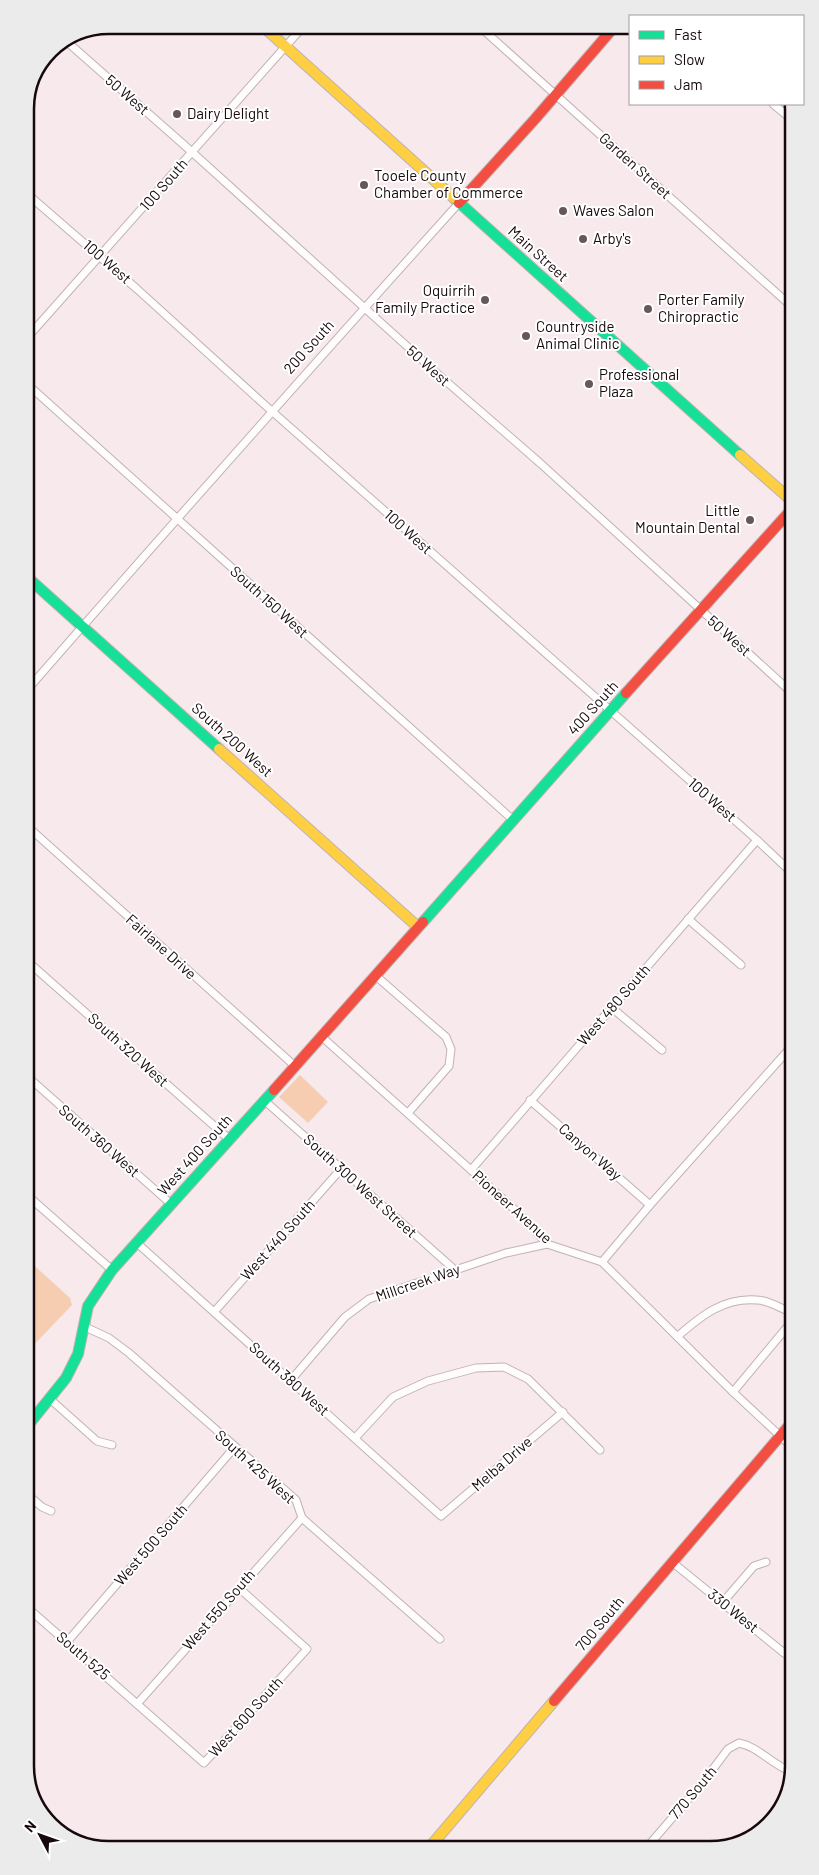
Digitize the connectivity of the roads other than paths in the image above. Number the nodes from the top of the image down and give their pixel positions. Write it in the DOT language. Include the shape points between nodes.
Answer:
graph roads {
  1 [pos="270,34"];
  2 [pos="297,34"];
  3 [pos="487,34"];
  4 [pos="608,34"];
  5 [pos="69,45"];
  6 [pos="285,47"];
  7 [pos="556,94"];
  8 [pos="774,105"];
  9 [pos="785,114"];
  10 [pos="192,152"];
  11 [pos="34,200"];
  12 [pos="459,202"];
  13 [pos="100,257"];
  14 [pos="785,300"];
  15 [pos="364,308"];
  16 [pos="34,330"];
  17 [pos="34,390"];
  18 [pos="271,411"];
  19 [pos="785,495"];
  20 [pos="785,517"];
  21 [pos="178,519"];
  22 [pos="34,583"];
  23 [pos="701,610"];
  24 [pos="82,626"];
  25 [pos="34,682"];
  26 [pos="785,687"];
  27 [pos="610,711"];
  28 [pos="513,820"];
  29 [pos="34,832"];
  30 [pos="757,840"];
  31 [pos="785,866"];
  32 [pos="688,919"];
  33 [pos="418,927"];
  34 [pos="740,965"];
  35 [pos="34,967"];
  36 [pos="376,976"];
  37 [pos="612,1008"];
  38 [pos="322,1037"];
  39 [pos="662,1050"];
  40 [pos="785,1054"];
  41 [pos="296,1067"];
  42 [pos="34,1082"];
  43 [pos="530,1100"];
  44 [pos="264,1102"];
  45 [pos="408,1114"];
  46 [pos="229,1139"];
  47 [pos="342,1168"];
  48 [pos="471,1170"];
  49 [pos="34,1201"];
  50 [pos="171,1204"];
  51 [pos="650,1205"];
  52 [pos="137,1243"];
  53 [pos="547,1244"];
  54 [pos="602,1262"];
  55 [pos="112,1270"];
  56 [pos="454,1270"];
  57 [pos="785,1311"];
  58 [pos="214,1312"];
  59 [pos="83,1326"];
  60 [pos="785,1330"];
  61 [pos="678,1336"];
  62 [pos="291,1380"];
  63 [pos="733,1392"];
  64 [pos="50,1399"];
  65 [pos="562,1412"];
  66 [pos="34,1418"];
  67 [pos="785,1430"];
  68 [pos="780,1436"];
  69 [pos="355,1438"];
  70 [pos="785,1441"];
  71 [pos="112,1445"];
  72 [pos="234,1448"];
  73 [pos="600,1450"];
  74 [pos="34,1500"];
  75 [pos="51,1511"];
  76 [pos="441,1516"];
  77 [pos="302,1518"];
  78 [pos="672,1562"];
  79 [pos="766,1562"];
  80 [pos="239,1588"];
  81 [pos="723,1602"];
  82 [pos="34,1613"];
  83 [pos="440,1640"];
  84 [pos="67,1642"];
  85 [pos="785,1654"];
  86 [pos="137,1704"];
  87 [pos="785,1770"];
  88 [pos="435,1841"];
  89 [pos="652,1841"];
  1 -- 6 [label="main road, Main Street"];
  2 -- 6 [label="street, 100 South"];
  3 -- 7 [label="street, Garden Street"];
  4 -- 7 [label="main road, 200 South"];
  5 -- 10 [label="street, 50 West"];
  6 -- 10 [label="street, 100 South"];
  6 -- 12 [label="main road, Main Street"];
  7 -- 12 [label="main road, 200 South"];
  7 -- 14 [label="street, Garden Street"];
  8 -- 9 [label="street"];
  10 -- 13 [label="street, 100 South"];
  10 -- 15 [label="street, 50 West"];
  11 -- 13 [label="street, 100 West"];
  12 -- 15 [label="street, 200 South"];
  12 -- 19 [label="main road, Main Street"];
  13 -- 16 [label="street, 100 South"];
  13 -- 18 [label="street, 100 West"];
  15 -- 18 [label="street, 200 South"];
  15 -- 23 [label="street, 50 West"];
  17 -- 21 [label="street, South 150 West"];
  18 -- 21 [label="street, 200 South"];
  18 -- 27 [label="street, 100 West"];
  20 -- 23 [label="main road, 400 South"];
  21 -- 24 [label="street, 200 South"];
  21 -- 28 [label="street, South 150 West"];
  22 -- 24 [label="main road, South 200 West"];
  23 -- 26 [label="street, 50 West"];
  23 -- 27 [label="main road, 400 South"];
  24 -- 25 [label="street, 200 South"];
  24 -- 33 [label="main road, South 200 West"];
  27 -- 28 [label="main road, 400 South"];
  27 -- 30 [label="street, 100 West"];
  28 -- 33 [label="main road, 400 South"];
  29 -- 41 [label="street, Fairlane Drive"];
  30 -- 31 [label="street, 100 West"];
  30 -- 32 [label="street, West 480 South"];
  32 -- 34 [label="street"];
  32 -- 37 [label="street, West 480 South"];
  33 -- 36 [label="main road, West 400 South"];
  35 -- 46 [label="street, South 320 West"];
  36 -- 38 [label="main road, West 400 South"];
  36 -- 45 [label="street" via="446,1037 451,1049 449,1066"];
  37 -- 39 [label="street"];
  37 -- 43 [label="street, West 480 South"];
  38 -- 41 [label="main road, West 400 South"];
  38 -- 45 [label="street, Pioneer Avenue"];
  40 -- 51 [label="street"];
  41 -- 44 [label="main road, West 400 South"];
  42 -- 50 [label="street, South 360 West"];
  43 -- 48 [label="street, West 480 South"];
  43 -- 51 [label="street, Canyon Way"];
  44 -- 46 [label="main road, West 400 South"];
  44 -- 47 [label="street, South 300 West Street"];
  45 -- 48 [label="street, Pioneer Avenue"];
  46 -- 50 [label="main road, West 400 South"];
  47 -- 56 [label="street, South 300 West Street"];
  47 -- 58 [label="street, West 440 South"];
  48 -- 53 [label="street, Pioneer Avenue" via="524,1218"];
  49 -- 55 [label="street"];
  50 -- 52 [label="main road, West 400 South"];
  51 -- 54 [label="street"];
  52 -- 55 [label="main road, West 400 South"];
  52 -- 58 [label="street, South 380 West"];
  53 -- 54 [label="street, Pioneer Avenue"];
  53 -- 56 [label="street, Millcreek Way" via="506,1252"];
  54 -- 61 [label="street, Pioneer Avenue"];
  55 -- 59 [label="main road, West 400 South" via="88,1306"];
  56 -- 62 [label="street, Millcreek Way" via="369,1299 345,1317"];
  57 -- 61 [label="street" via="758,1299 732,1302 705,1313"];
  58 -- 62 [label="street, South 380 West"];
  59 -- 64 [label="main road, West 400 South" via="78,1354"];
  59 -- 72 [label="street, South 425 West" via="109,1338 128,1353"];
  60 -- 63 [label="street"];
  61 -- 63 [label="street, Pioneer Avenue"];
  62 -- 69 [label="street, South 380 West"];
  63 -- 68 [label="street, Pioneer Avenue"];
  64 -- 66 [label="main road, West 400 South"];
  64 -- 71 [label="street" via="97,1440"];
  65 -- 69 [label="street" via="528,1379 504,1367 476,1368 428,1381 392,1397"];
  65 -- 73 [label="street"];
  65 -- 76 [label="street, Melba Drive"];
  67 -- 68 [label="main road, 700 South"];
  68 -- 70 [label="street, Pioneer Avenue"];
  68 -- 78 [label="main road, 700 South"];
  69 -- 76 [label="street, South 380 West"];
  72 -- 77 [label="street, South 425 West" via="296,1500"];
  72 -- 84 [label="street, West 500 South"];
  74 -- 75 [label="street"];
  77 -- 80 [label="street, West 550 South"];
  77 -- 83 [label="street, South 425 West"];
  78 -- 81 [label="street, 330 West"];
  78 -- 88 [label="main road, 700 South"];
  79 -- 81 [label="street" via="754,1566"];
  80 -- 86 [label="street, West 550 South"];
  80 -- 86 [label="street, West 600 South" via="307,1649 204,1764"];
  81 -- 85 [label="street, 330 West"];
  82 -- 84 [label="street, South 525"];
  84 -- 86 [label="street, South 525"];
  87 -- 89 [label="street, 770 South" via="750,1745 739,1742 728,1749"];
}
